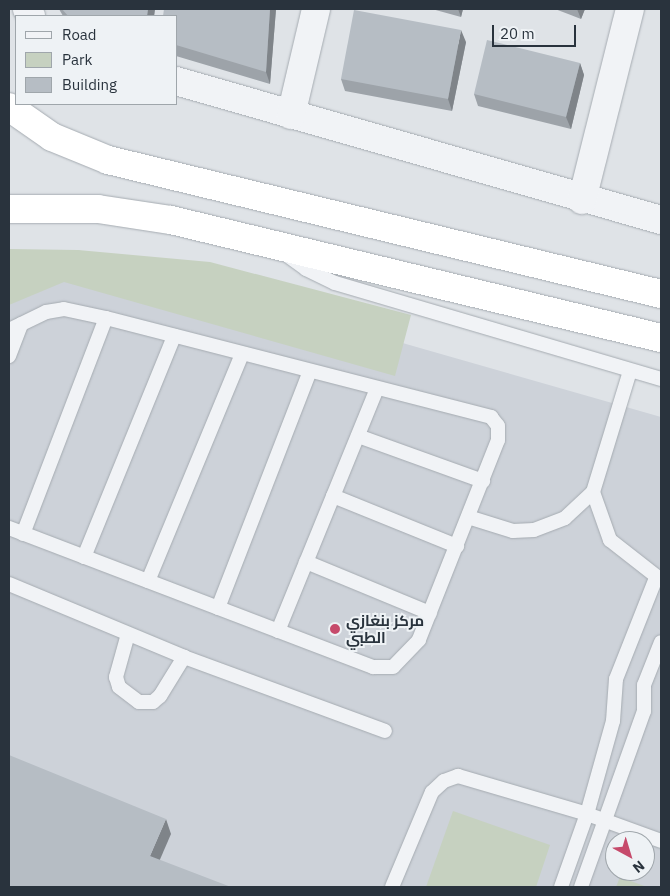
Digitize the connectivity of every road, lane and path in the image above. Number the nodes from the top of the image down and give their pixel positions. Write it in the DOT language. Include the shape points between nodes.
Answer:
graph roads {
  1 [pos="316,9"];
  2 [pos="630,9"];
  3 [pos="178,82"];
  4 [pos="9,107"];
  5 [pos="291,115"];
  6 [pos="582,200"];
  7 [pos="9,209"];
  8 [pos="661,220"];
  9 [pos="275,245"];
  10 [pos="661,294"];
  11 [pos="106,318"];
  12 [pos="15,327"];
  13 [pos="174,336"];
  14 [pos="661,338"];
  15 [pos="242,354"];
  16 [pos="9,356"];
  17 [pos="630,371"];
  18 [pos="310,372"];
  19 [pos="661,379"];
  20 [pos="377,389"];
  21 [pos="358,436"];
  22 [pos="483,481"];
  23 [pos="593,492"];
  24 [pos="333,496"];
  25 [pos="468,518"];
  26 [pos="9,528"];
  27 [pos="23,534"];
  28 [pos="457,546"];
  29 [pos="84,557"];
  30 [pos="306,562"];
  31 [pos="658,579"];
  32 [pos="148,581"];
  33 [pos="9,584"];
  34 [pos="218,608"];
  35 [pos="430,613"];
  36 [pos="278,631"];
  37 [pos="128,634"];
  38 [pos="661,642"];
  39 [pos="184,657"];
  40 [pos="385,730"];
  41 [pos="587,814"];
  42 [pos="606,820"];
  43 [pos="661,841"];
  44 [pos="392,887"];
  45 [pos="561,887"];
  46 [pos="580,887"];
  1 -- 5 [label="street"];
  2 -- 6 [label="street"];
  3 -- 5 [label="street"];
  4 -- 10 [label="highway" via="52,137 108,160"];
  5 -- 6 [label="street"];
  6 -- 8 [label="street"];
  7 -- 9 [label="highway" via="98,209 171,220"];
  9 -- 14 [label="highway"];
  9 -- 17 [label="lane" via="306,269 335,284"];
  11 -- 12 [label="lane" via="64,309 46,312"];
  11 -- 13 [label="lane"];
  11 -- 27 [label="lane"];
  12 -- 16 [label="lane"];
  13 -- 15 [label="lane"];
  13 -- 29 [label="lane"];
  15 -- 18 [label="lane"];
  15 -- 32 [label="lane"];
  17 -- 19 [label="lane"];
  17 -- 23 [label="lane"];
  18 -- 20 [label="lane"];
  18 -- 34 [label="lane"];
  20 -- 21 [label="lane"];
  20 -- 22 [label="lane" via="490,417 498,426 498,440"];
  21 -- 22 [label="lane"];
  21 -- 24 [label="lane"];
  22 -- 25 [label="lane"];
  23 -- 25 [label="lane" via="565,518 534,530 513,531"];
  23 -- 31 [label="lane" via="610,540"];
  24 -- 28 [label="lane"];
  24 -- 30 [label="lane"];
  25 -- 28 [label="lane"];
  26 -- 27 [label="lane"];
  27 -- 29 [label="lane"];
  28 -- 35 [label="lane"];
  29 -- 32 [label="lane"];
  30 -- 35 [label="lane"];
  30 -- 36 [label="lane"];
  31 -- 41 [label="lane" via="616,679 613,721"];
  32 -- 34 [label="lane"];
  33 -- 37 [label="lane"];
  34 -- 36 [label="lane"];
  35 -- 36 [label="lane" via="419,640 393,667 373,667"];
  37 -- 39 [label="lane"];
  37 -- 39 [label="lane" via="116,677 119,688 138,702 153,702 160,696"];
  38 -- 42 [label="lane" via="644,685 644,711"];
  39 -- 40 [label="lane"];
  41 -- 42 [label="lane"];
  41 -- 44 [label="lane" via="458,776 444,781 432,792"];
  41 -- 45 [label="lane"];
  42 -- 43 [label="lane"];
  42 -- 46 [label="lane"];
}
